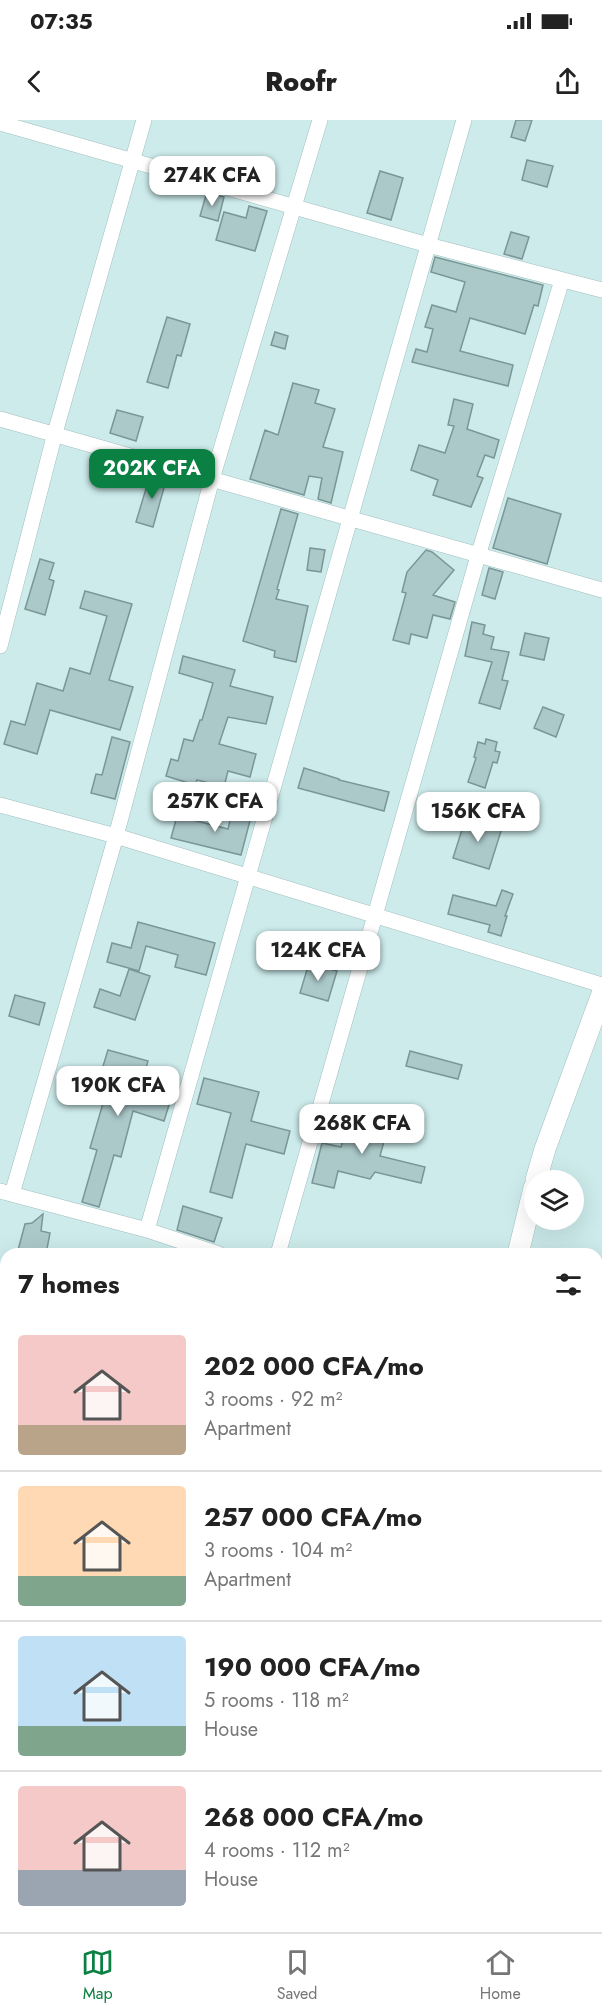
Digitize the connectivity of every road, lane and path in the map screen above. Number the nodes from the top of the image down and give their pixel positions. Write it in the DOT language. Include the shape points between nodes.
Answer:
graph roads {
  1 [pos="144,120"];
  2 [pos="320,120"];
  3 [pos="464,120"];
  4 [pos="0,123"];
  5 [pos="132,160"];
  6 [pos="295,207"];
  7 [pos="428,245"];
  8 [pos="562,280"];
  9 [pos="602,290"];
  10 [pos="0,419"];
  11 [pos="55,433"];
  12 [pos="212,478"];
  13 [pos="350,520"];
  14 [pos="478,556"];
  15 [pos="602,591"];
  16 [pos="0,646"];
  17 [pos="0,806"];
  18 [pos="116,836"];
  19 [pos="247,877"];
  20 [pos="377,915"];
  21 [pos="602,985"];
  22 [pos="602,994"];
  23 [pos="539,1170"];
  24 [pos="6,1193"];
  25 [pos="524,1229"];
  26 [pos="147,1230"];
  27 [pos="201,1248"];
  28 [pos="280,1248"];
  29 [pos="519,1248"];
  1 -- 5 [label="street"];
  2 -- 6 [label="street"];
  3 -- 7 [label="street"];
  4 -- 5 [label="street"];
  5 -- 6 [label="street"];
  5 -- 11 [label="street"];
  6 -- 7 [label="street"];
  6 -- 12 [label="street"];
  7 -- 8 [label="street"];
  7 -- 13 [label="street"];
  8 -- 9 [label="street"];
  8 -- 14 [label="street"];
  10 -- 11 [label="street"];
  11 -- 12 [label="street"];
  11 -- 16 [label="street"];
  12 -- 13 [label="street"];
  12 -- 18 [label="street"];
  13 -- 14 [label="street"];
  13 -- 19 [label="street"];
  14 -- 15 [label="street"];
  14 -- 20 [label="street"];
  17 -- 18 [label="street"];
  18 -- 19 [label="street"];
  18 -- 24 [label="street"];
  19 -- 20 [label="street"];
  19 -- 26 [label="street"];
  20 -- 21 [label="street"];
  20 -- 28 [label="street"];
  22 -- 23 [label="main road"];
  24 -- 26 [label="street"];
  25 -- 29 [label="main road"];
  26 -- 27 [label="street"];
}
